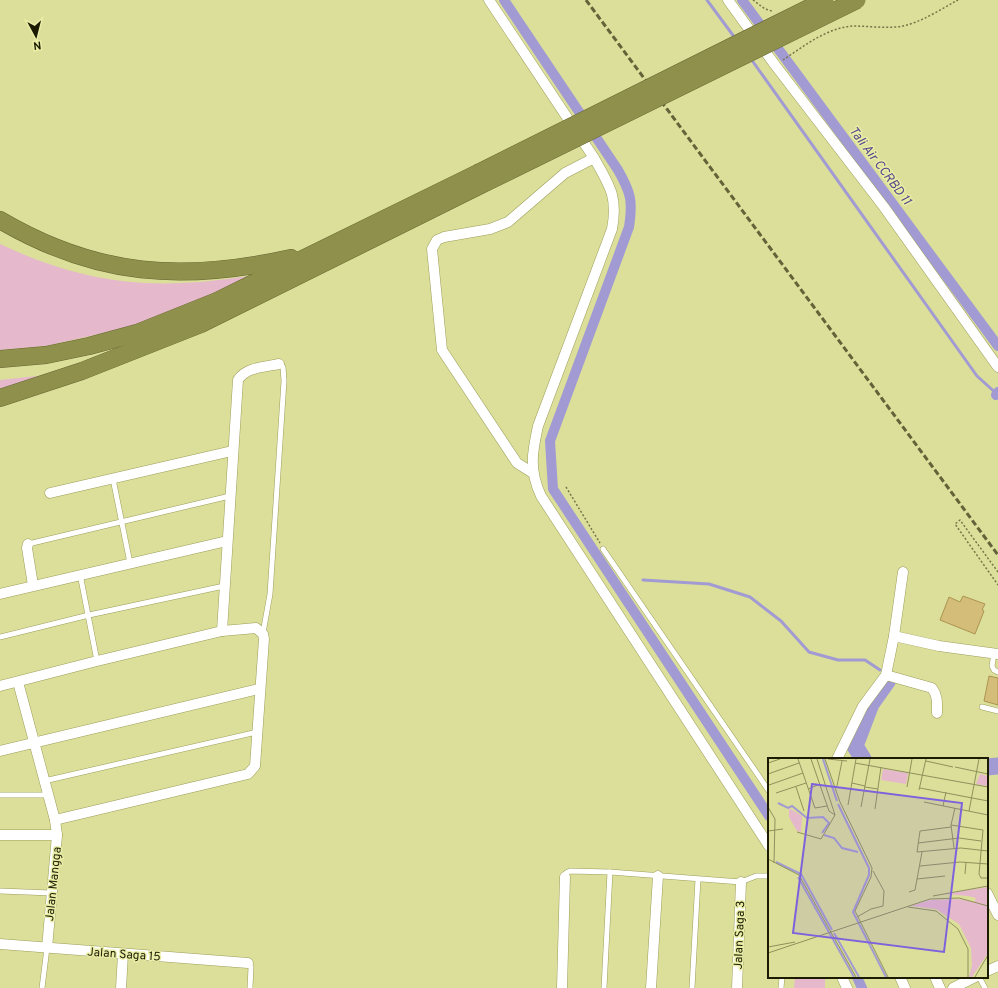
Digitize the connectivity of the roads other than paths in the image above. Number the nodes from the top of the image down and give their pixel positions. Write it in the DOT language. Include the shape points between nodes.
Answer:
graph roads {
  1 [pos="488,0"];
  2 [pos="728,0"];
  3 [pos="825,0"];
  4 [pos="857,0"];
  5 [pos="594,158"];
  6 [pos="482,178"];
  7 [pos="0,220"];
  8 [pos="316,260"];
  9 [pos="0,359"];
  10 [pos="279,364"];
  11 [pos="0,367"];
  12 [pos="998,367"];
  13 [pos="0,398"];
  14 [pos="232,451"];
  15 [pos="532,473"];
  16 [pos="113,479"];
  17 [pos="50,493"];
  18 [pos="230,496"];
  19 [pos="122,522"];
  20 [pos="227,541"];
  21 [pos="28,544"];
  22 [pos="603,549"];
  23 [pos="130,563"];
  24 [pos="903,572"];
  25 [pos="80,574"];
  26 [pos="33,585"];
  27 [pos="224,586"];
  28 [pos="0,594"];
  29 [pos="88,616"];
  30 [pos="222,632"];
  31 [pos="263,634"];
  32 [pos="894,636"];
  33 [pos="0,637"];
  34 [pos="996,654"];
  35 [pos="97,661"];
  36 [pos="998,672"];
  37 [pos="886,675"];
  38 [pos="18,682"];
  39 [pos="0,686"];
  40 [pos="259,689"];
  41 [pos="982,707"];
  42 [pos="998,711"];
  43 [pos="937,713"];
  44 [pos="257,732"];
  45 [pos="35,742"];
  46 [pos="0,751"];
  47 [pos="837,758"];
  48 [pos="44,781"];
  49 [pos="768,790"];
  50 [pos="0,795"];
  51 [pos="48,795"];
  52 [pos="56,820"];
  53 [pos="0,835"];
  54 [pos="57,835"];
  55 [pos="768,844"];
  56 [pos="610,872"];
  57 [pos="658,876"];
  58 [pos="768,876"];
  59 [pos="565,877"];
  60 [pos="698,879"];
  61 [pos="741,882"];
  62 [pos="0,891"];
  63 [pos="52,893"];
  64 [pos="992,897"];
  65 [pos="998,915"];
  66 [pos="0,944"];
  67 [pos="47,948"];
  68 [pos="123,954"];
  69 [pos="248,963"];
  70 [pos="998,966"];
  71 [pos="988,971"];
  72 [pos="782,978"];
  73 [pos="842,978"];
  74 [pos="900,978"];
  75 [pos="935,978"];
  76 [pos="973,978"];
  77 [pos="979,978"];
  78 [pos="42,988"];
  79 [pos="121,988"];
  80 [pos="250,988"];
  81 [pos="562,988"];
  82 [pos="604,988"];
  83 [pos="651,988"];
  84 [pos="692,988"];
  85 [pos="737,988"];
  86 [pos="781,988"];
  87 [pos="847,988"];
  88 [pos="905,988"];
  89 [pos="940,988"];
  90 [pos="953,988"];
  91 [pos="984,988"];
  1 -- 5 [label="street"];
  2 -- 12 [label="street" via="775,66 884,207"];
  3 -- 6 [label="highway, bridge"];
  4 -- 6 [label="highway, bridge"];
  5 -- 15 [label="street" via="612,193 615,212 612,229 538,426"];
  5 -- 15 [label="street" via="565,173 508,222 490,229 437,240 432,249 442,350 517,463"];
  6 -- 8 [label="highway"];
  7 -- 8 [label="highway" via="27,236 87,260 116,267 161,272 218,271 261,264"];
  8 -- 9 [label="highway" via="136,333 46,355"];
  8 -- 11 [label="highway" via="223,311 136,342 45,364"];
  8 -- 13 [label="highway" via="201,324 82,371"];
  10 -- 14 [label="street" via="249,370 238,380"];
  10 -- 31 [label="lane" via="283,367 284,381 270,594"];
  14 -- 16 [label="street"];
  14 -- 18 [label="street"];
  15 -- 55 [label="street" via="541,496"];
  16 -- 17 [label="street"];
  16 -- 19 [label="lane"];
  18 -- 19 [label="lane"];
  18 -- 20 [label="street"];
  19 -- 21 [label="lane"];
  19 -- 23 [label="lane"];
  20 -- 23 [label="street"];
  20 -- 27 [label="street"];
  21 -- 26 [label="street"];
  22 -- 49 [label="lane"];
  23 -- 25 [label="street"];
  24 -- 32 [label="street"];
  25 -- 26 [label="street"];
  25 -- 29 [label="lane"];
  26 -- 28 [label="street"];
  27 -- 29 [label="lane"];
  27 -- 30 [label="street"];
  29 -- 33 [label="lane"];
  29 -- 35 [label="lane"];
  30 -- 31 [label="street" via="252,628"];
  30 -- 35 [label="street"];
  31 -- 40 [label="street"];
  32 -- 34 [label="street" via="939,646"];
  32 -- 37 [label="street"];
  34 -- 36 [label="lane" via="992,666"];
  35 -- 38 [label="street"];
  37 -- 43 [label="street" via="932,688 938,701"];
  37 -- 47 [label="street" via="863,706"];
  38 -- 39 [label="street"];
  38 -- 45 [label="street, Jalan Mangga"];
  40 -- 44 [label="street"];
  40 -- 45 [label="street"];
  41 -- 42 [label="lane"];
  44 -- 48 [label="lane"];
  44 -- 52 [label="street" via="255,766 248,774"];
  45 -- 46 [label="street"];
  45 -- 48 [label="street, Jalan Mangga"];
  48 -- 51 [label="street, Jalan Mangga"];
  50 -- 51 [label="lane"];
  51 -- 52 [label="street, Jalan Mangga"];
  52 -- 54 [label="street, Jalan Mangga"];
  53 -- 54 [label="street"];
  54 -- 63 [label="street, Jalan Mangga"];
  56 -- 57 [label="lane"];
  56 -- 59 [label="lane" via="570,871"];
  56 -- 82 [label="lane"];
  57 -- 60 [label="lane"];
  57 -- 83 [label="street"];
  58 -- 61 [label="lane" via="756,876"];
  59 -- 81 [label="street"];
  60 -- 61 [label="lane"];
  60 -- 84 [label="lane"];
  61 -- 85 [label="street, Jalan Saga 3"];
  62 -- 63 [label="lane"];
  63 -- 67 [label="street, Jalan Mangga"];
  64 -- 65 [label="street"];
  66 -- 67 [label="street, Jalan Saga 15"];
  67 -- 68 [label="street, Jalan Saga 15"];
  67 -- 78 [label="lane"];
  68 -- 69 [label="street, Jalan Saga 15"];
  68 -- 79 [label="street"];
  69 -- 80 [label="lane" via="251,967"];
  70 -- 71 [label="street"];
  72 -- 86 [label="lane"];
  73 -- 87 [label="street"];
  74 -- 88 [label="street"];
  75 -- 89 [label="street"];
  76 -- 90 [label="street"];
  77 -- 91 [label="lane"];
}
